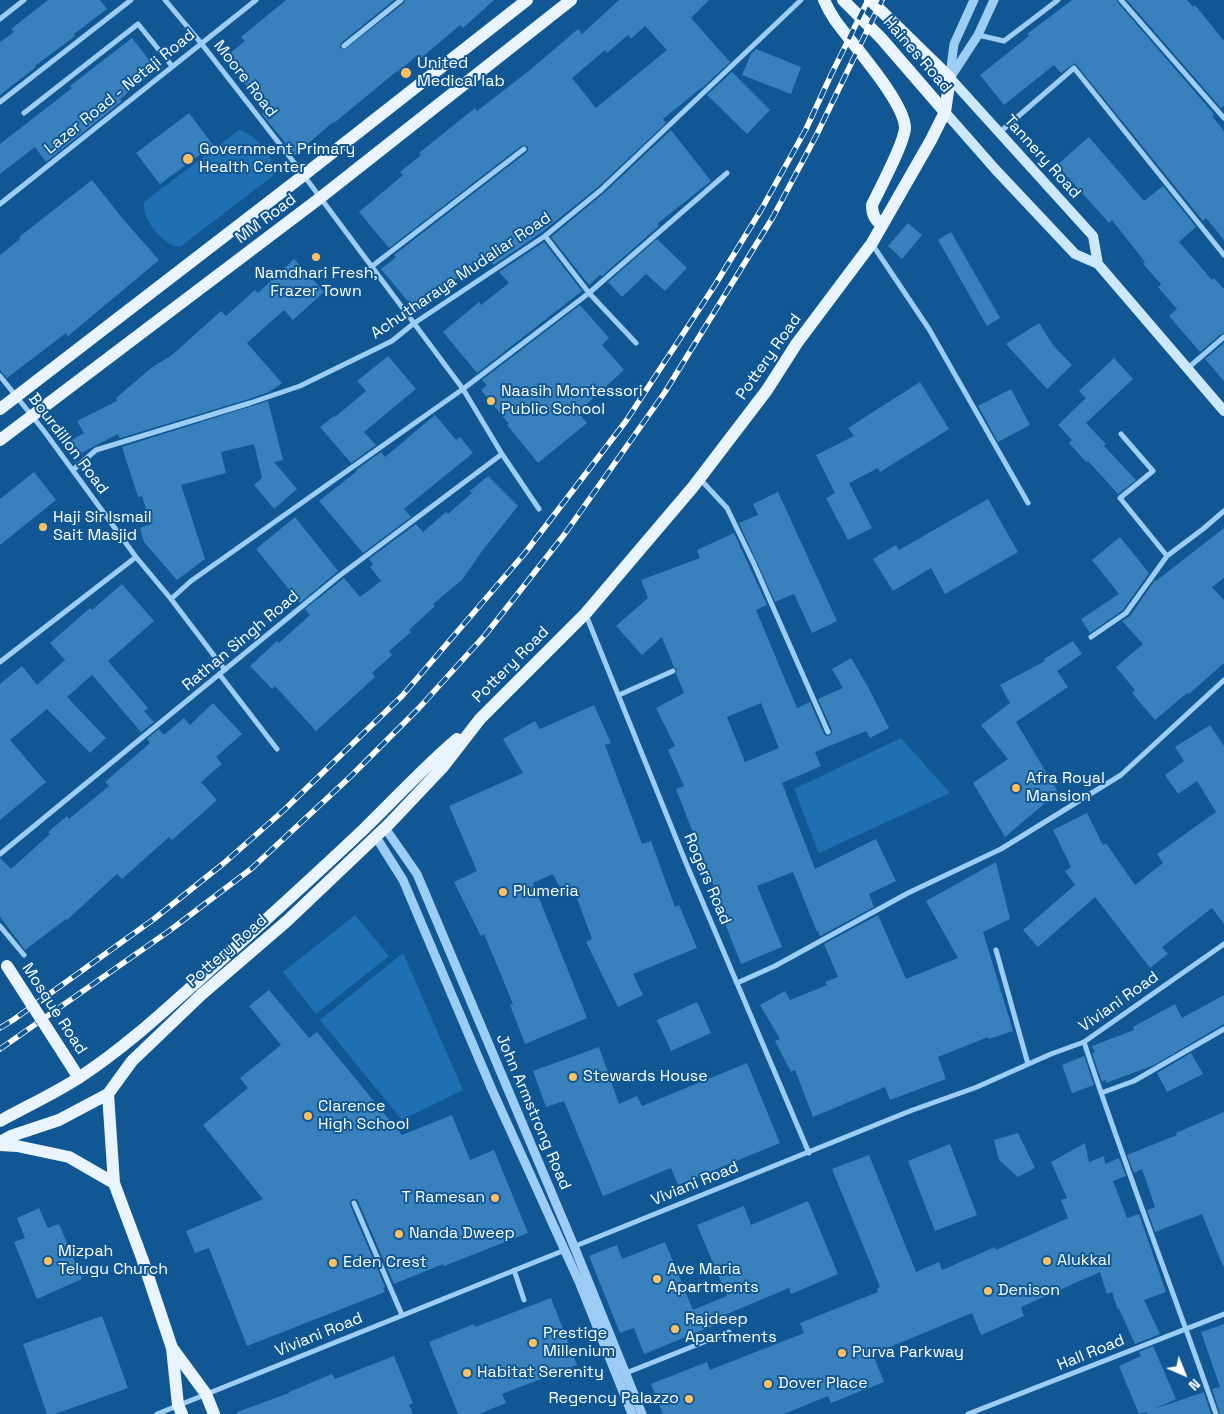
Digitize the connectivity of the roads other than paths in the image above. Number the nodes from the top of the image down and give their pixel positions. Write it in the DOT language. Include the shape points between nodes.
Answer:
graph roads {
  1 [pos="24,0"];
  2 [pos="131,0"];
  3 [pos="165,0"];
  4 [pos="256,0"];
  5 [pos="401,0"];
  6 [pos="526,0"];
  7 [pos="571,0"];
  8 [pos="801,0"];
  9 [pos="824,0"];
  10 [pos="842,0"];
  11 [pos="870,0"];
  12 [pos="974,0"];
  13 [pos="994,0"];
  14 [pos="1058,0"];
  15 [pos="1121,0"];
  16 [pos="0,19"];
  17 [pos="978,35"];
  18 [pos="201,43"];
  19 [pos="344,46"];
  20 [pos="172,66"];
  21 [pos="950,78"];
  22 [pos="0,102"];
  23 [pos="945,112"];
  24 [pos="24,113"];
  25 [pos="1224,118"];
  26 [pos="1000,132"];
  27 [pos="524,149"];
  28 [pos="727,173"];
  29 [pos="304,175"];
  30 [pos="320,198"];
  31 [pos="0,204"];
  32 [pos="882,226"];
  33 [pos="545,236"];
  34 [pos="872,243"];
  35 [pos="1224,255"];
  36 [pos="1098,264"];
  37 [pos="371,267"];
  38 [pos="589,293"];
  39 [pos="413,324"];
  40 [pos="1224,337"];
  41 [pos="636,343"];
  42 [pos="1188,368"];
  43 [pos="0,376"];
  44 [pos="463,389"];
  45 [pos="17,396"];
  46 [pos="0,409"];
  47 [pos="1224,410"];
  48 [pos="32,415"];
  49 [pos="1121,434"];
  50 [pos="0,440"];
  51 [pos="502,454"];
  52 [pos="73,470"];
  53 [pos="700,478"];
  54 [pos="1028,504"];
  55 [pos="539,509"];
  56 [pos="1224,511"];
  57 [pos="1167,556"];
  58 [pos="136,557"];
  59 [pos="171,599"];
  60 [pos="586,614"];
  61 [pos="1091,638"];
  62 [pos="0,662"];
  63 [pos="225,670"];
  64 [pos="673,671"];
  65 [pos="220,675"];
  66 [pos="1224,680"];
  67 [pos="618,695"];
  68 [pos="480,719"];
  69 [pos="828,732"];
  70 [pos="277,750"];
  71 [pos="380,833"];
  72 [pos="0,854"];
  73 [pos="0,926"];
  74 [pos="1224,944"];
  75 [pos="996,950"];
  76 [pos="24,954"];
  77 [pos="3,962"];
  78 [pos="737,983"];
  79 [pos="1224,1029"];
  80 [pos="1084,1042"];
  81 [pos="1028,1064"];
  82 [pos="78,1078"];
  83 [pos="1101,1093"];
  84 [pos="108,1094"];
  85 [pos="0,1121"];
  86 [pos="0,1144"];
  87 [pos="809,1153"];
  88 [pos="114,1184"];
  89 [pos="354,1204"];
  90 [pos="569,1248"];
  91 [pos="514,1270"];
  92 [pos="524,1300"];
  93 [pos="1224,1314"];
  94 [pos="402,1315"];
  95 [pos="1186,1328"];
  96 [pos="729,1332"];
  97 [pos="172,1348"];
  98 [pos="626,1373"];
  99 [pos="206,1394"];
  100 [pos="180,1410"];
  101 [pos="157,1414"];
  102 [pos="214,1414"];
  103 [pos="632,1414"];
  104 [pos="642,1414"];
  105 [pos="968,1414"];
  106 [pos="1216,1414"];
  1 -- 16 [label="street"];
  2 -- 22 [label="street"];
  3 -- 18 [label="street, Moore Road"];
  4 -- 18 [label="street, Lazer Road - Netaji Road"];
  5 -- 19 [label="street"];
  6 -- 29 [label="main road, MM Road"];
  7 -- 30 [label="main road, MM Road"];
  8 -- 33 [label="street, Achutharaya Mudaliar Road" via="601,190"];
  9 -- 32 [label="main road" via="835,20 888,90 903,119 902,141 872,205 872,213"];
  10 -- 23 [label="main road, Haines Road" via="881,38"];
  11 -- 21 [label="main road, Haines Road"];
  12 -- 21 [label="street" via="954,44"];
  13 -- 17 [label="street"];
  14 -- 17 [label="street" via="1004,41"];
  15 -- 25 [label="street"];
  17 -- 21 [label="street"];
  18 -- 20 [label="street, Lazer Road - Netaji Road"];
  18 -- 29 [label="street, Moore Road"];
  20 -- 24 [label="street" via="138,24"];
  20 -- 31 [label="street, Lazer Road - Netaji Road"];
  21 -- 23 [label="main road, Pottery Road"];
  21 -- 26 [label="main road, Tannery Road"];
  23 -- 32 [label="main road, Pottery Road"];
  23 -- 36 [label="main road" via="1075,254"];
  26 -- 35 [label="street" via="1074,68"];
  26 -- 36 [label="main road, Tannery Road" via="1093,236"];
  27 -- 37 [label="street"];
  28 -- 38 [label="street"];
  29 -- 30 [label="street, Moore Road"];
  29 -- 45 [label="main road, MM Road"];
  30 -- 37 [label="street, Moore Road"];
  30 -- 48 [label="main road, MM Road"];
  32 -- 34 [label="main road, Pottery Road"];
  33 -- 38 [label="street"];
  33 -- 39 [label="street, Achutharaya Mudaliar Road"];
  34 -- 53 [label="main road, Pottery Road"];
  34 -- 54 [label="street" via="929,329"];
  36 -- 42 [label="main road"];
  37 -- 39 [label="street, Moore Road"];
  38 -- 41 [label="street"];
  38 -- 44 [label="street"];
  39 -- 44 [label="street, Moore Road"];
  39 -- 52 [label="street, Achutharaya Mudaliar Road" via="392,341 300,386 96,450"];
  40 -- 42 [label="street"];
  42 -- 47 [label="main road"];
  43 -- 45 [label="street, Bourdillon Road"];
  44 -- 51 [label="street, Moore Road"];
  44 -- 59 [label="street" via="191,581"];
  45 -- 46 [label="main road, MM Road"];
  45 -- 48 [label="street, Bourdillon Road"];
  48 -- 50 [label="main road, MM Road"];
  48 -- 52 [label="street, Bourdillon Road"];
  49 -- 57 [label="street" via="1152,471 1120,498"];
  51 -- 55 [label="street, Moore Road"];
  51 -- 63 [label="street, Rathan Singh Road" via="339,576"];
  52 -- 58 [label="street, Bourdillon Road"];
  53 -- 60 [label="main road, Pottery Road"];
  53 -- 69 [label="street" via="727,508"];
  56 -- 57 [label="street"];
  57 -- 61 [label="street" via="1126,613"];
  58 -- 59 [label="street, Bourdillon Road"];
  58 -- 62 [label="street"];
  59 -- 63 [label="street, Bourdillon Road"];
  60 -- 67 [label="street, Rogers Road"];
  60 -- 68 [label="main road, Pottery Road"];
  63 -- 65 [label="street, Rathan Singh Road"];
  64 -- 67 [label="street"];
  65 -- 70 [label="street"];
  65 -- 72 [label="street, Rathan Singh Road"];
  66 -- 78 [label="street" via="1113,780 1001,849 908,893 775,966"];
  67 -- 78 [label="street, Rogers Road"];
  68 -- 71 [label="main road, Pottery Road" via="442,768"];
  68 -- 82 [label="main road" via="434,759 282,906 165,1010"];
  71 -- 84 [label="main road, Pottery Road" via="139,1054"];
  71 -- 90 [label="street, John Armstrong Road" via="494,1092"];
  71 -- 90 [label="street, John Armstrong Road" via="417,874"];
  73 -- 76 [label="street"];
  74 -- 80 [label="street, Viviani Road"];
  75 -- 81 [label="street"];
  77 -- 82 [label="main road, Mosque Road, bridge"];
  78 -- 87 [label="street, Rogers Road"];
  79 -- 83 [label="street" via="1134,1081"];
  80 -- 81 [label="street, Viviani Road"];
  80 -- 83 [label="street"];
  81 -- 87 [label="street, Viviani Road"];
  82 -- 85 [label="main road"];
  83 -- 95 [label="street"];
  84 -- 86 [label="main road, Pottery Road" via="59,1120 11,1136"];
  84 -- 88 [label="main road"];
  86 -- 88 [label="main road" via="69,1157"];
  87 -- 90 [label="street, Viviani Road"];
  88 -- 97 [label="main road"];
  89 -- 94 [label="street"];
  90 -- 91 [label="street, Viviani Road"];
  90 -- 98 [label="street, John Armstrong Road"];
  90 -- 103 [label="street, John Armstrong Road"];
  91 -- 92 [label="street"];
  91 -- 94 [label="street, Viviani Road"];
  93 -- 95 [label="street, Hall Road"];
  94 -- 99 [label="street, Viviani Road"];
  95 -- 105 [label="street, Hall Road"];
  95 -- 106 [label="street"];
  96 -- 98 [label="street"];
  97 -- 99 [label="main road"];
  97 -- 100 [label="main road"];
  98 -- 104 [label="street, John Armstrong Road"];
  99 -- 100 [label="street, Viviani Road"];
  99 -- 102 [label="main road"];
  100 -- 101 [label="street, Viviani Road"];
}
